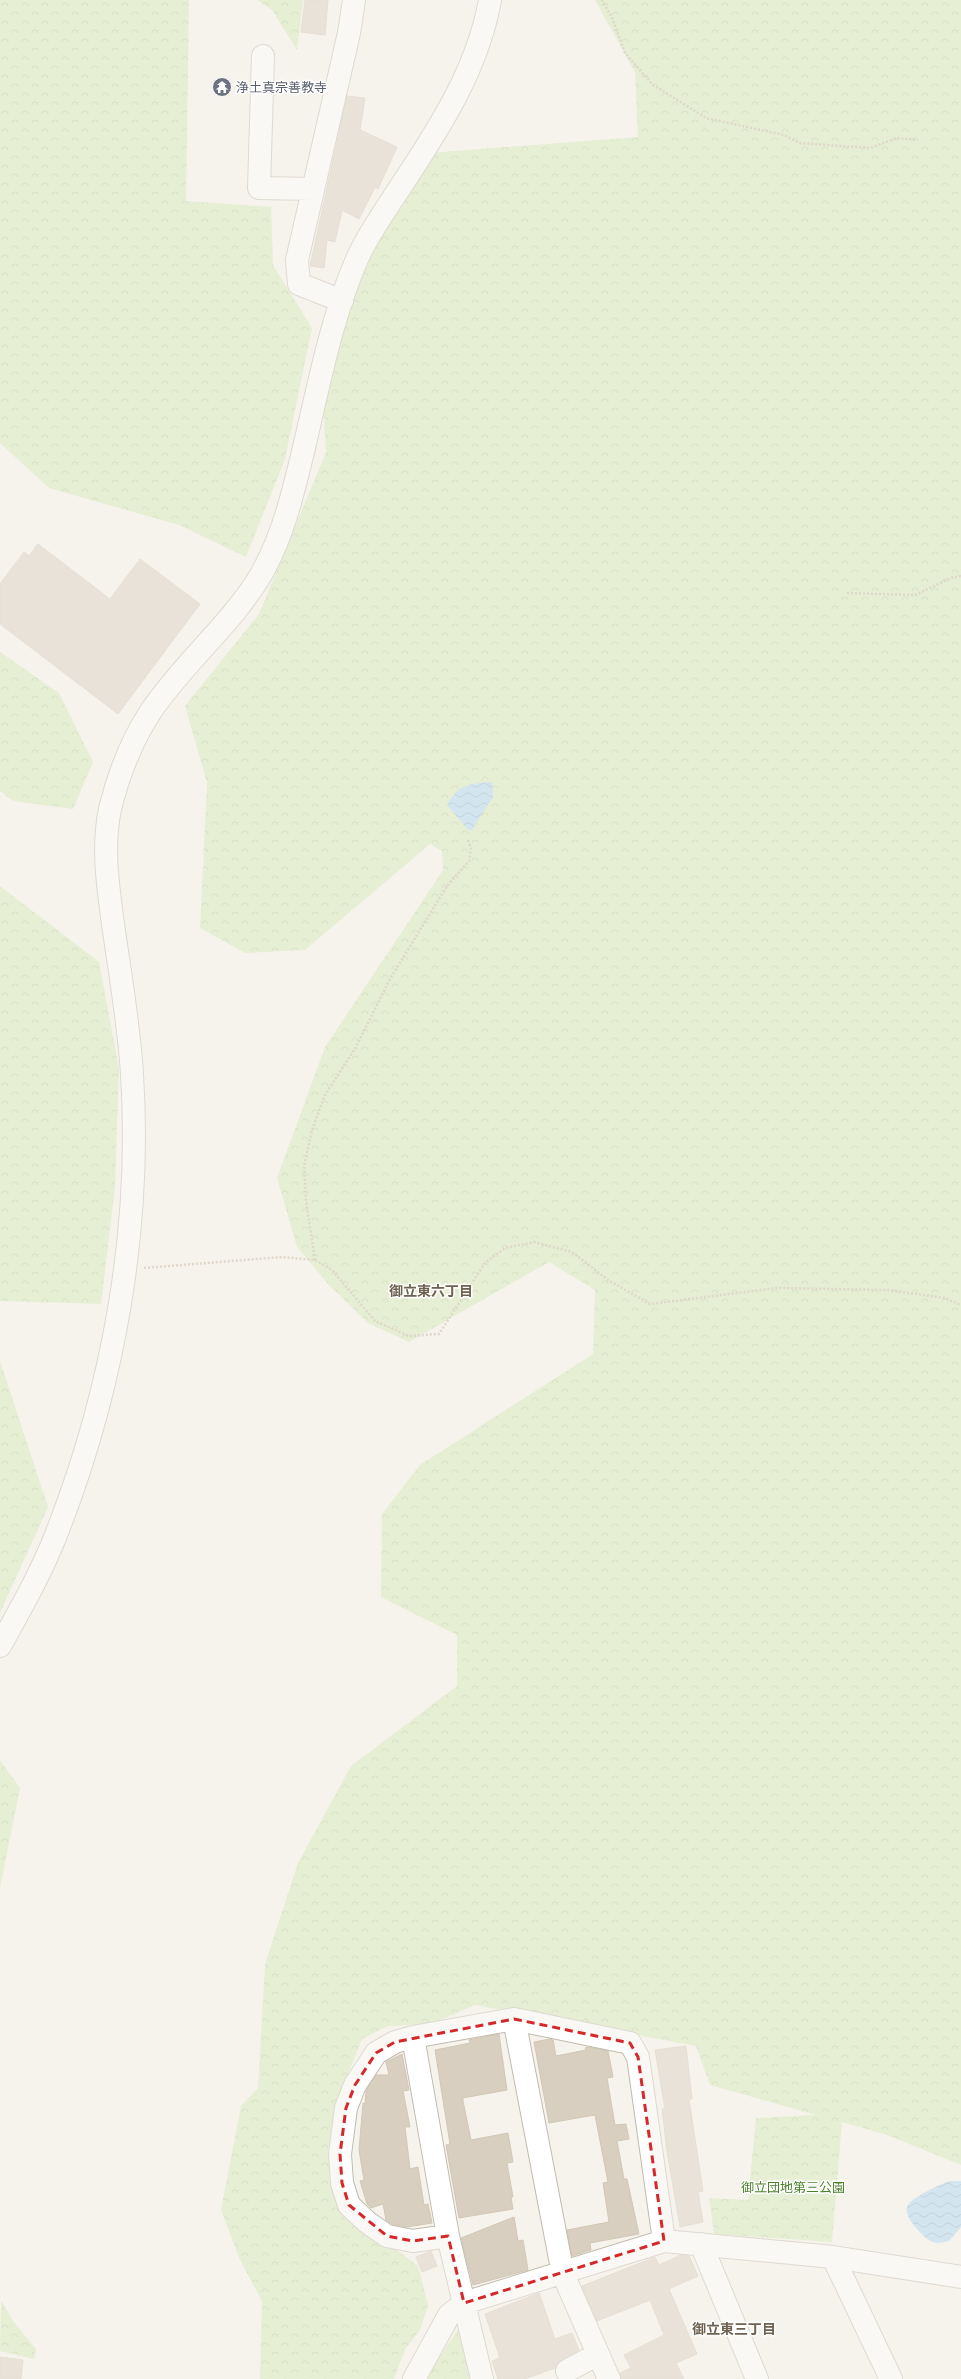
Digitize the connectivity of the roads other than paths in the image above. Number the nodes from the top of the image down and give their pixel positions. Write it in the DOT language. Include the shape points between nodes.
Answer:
graph roads {
  1 [pos="354,0"];
  2 [pos="490,0"];
  3 [pos="263,56"];
  4 [pos="313,190"];
  5 [pos="342,301"];
  6 [pos="0,1646"];
  7 [pos="514,2019"];
  8 [pos="413,2037"];
  9 [pos="448,2236"];
  10 [pos="664,2241"];
  11 [pos="701,2244"];
  12 [pos="833,2257"];
  13 [pos="563,2274"];
  14 [pos="961,2277"];
  15 [pos="464,2303"];
  16 [pos="598,2354"];
  17 [pos="567,2371"];
  18 [pos="751,2377"];
  19 [pos="414,2379"];
  20 [pos="482,2379"];
  21 [pos="609,2379"];
  22 [pos="891,2379"];
  1 -- 4 [label="street" via="349,33"];
  2 -- 5 [label="street" via="482,33 467,74 449,109 363,248"];
  3 -- 4 [label="street" via="259,188"];
  4 -- 5 [label="street" via="297,260 299,284"];
  5 -- 6 [label="street" via="327,349 291,506 278,542 260,577 236,610 151,710 133,743 111,807 106,838 107,881 133,1080 133,1187 126,1270 105,1374 83,1456 55,1536 26,1599"];
  7 -- 8 [label="street"];
  7 -- 10 [label="street" via="630,2043 638,2057"];
  7 -- 13 [label="street"];
  8 -- 9 [label="street"];
  8 -- 9 [label="street" via="395,2042 376,2053 355,2085 346,2108 340,2154 342,2183 349,2205 387,2236 413,2242"];
  9 -- 15 [label="street"];
  10 -- 11 [label="street"];
  10 -- 13 [label="street"];
  11 -- 12 [label="street"];
  11 -- 18 [label="street"];
  12 -- 14 [label="street"];
  12 -- 22 [label="street"];
  13 -- 15 [label="street"];
  13 -- 16 [label="street"];
  15 -- 19 [label="street" via="449,2315"];
  15 -- 20 [label="street"];
  16 -- 17 [label="street"];
  16 -- 21 [label="street"];
}
